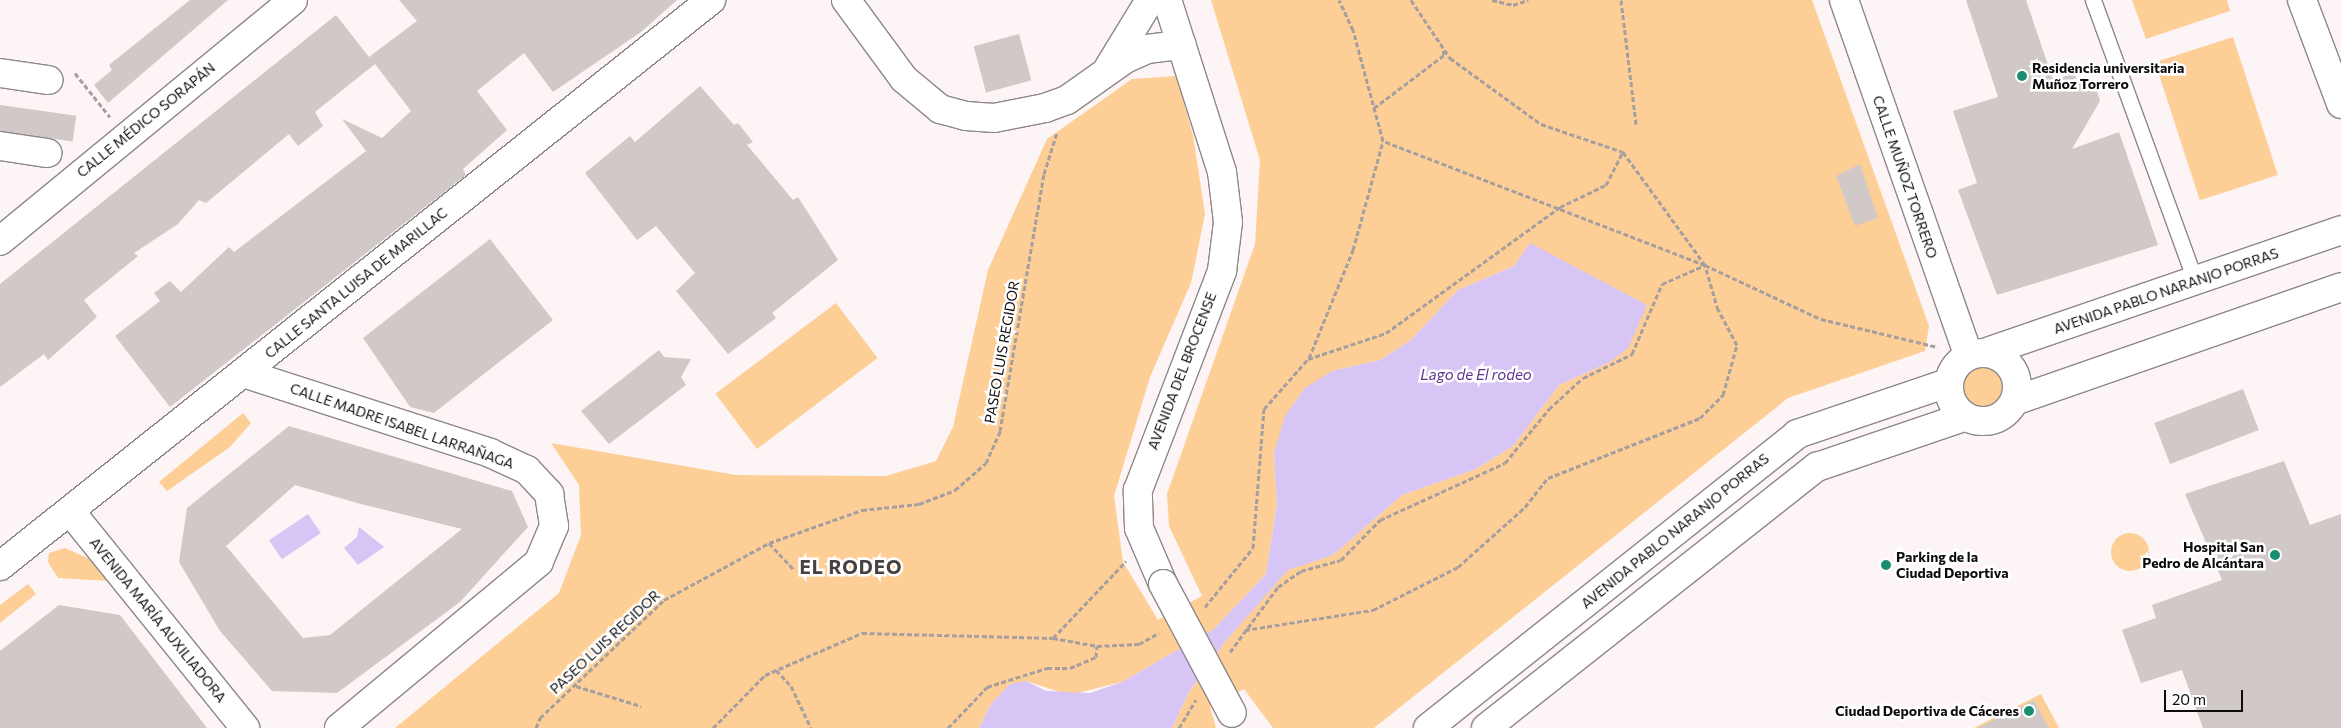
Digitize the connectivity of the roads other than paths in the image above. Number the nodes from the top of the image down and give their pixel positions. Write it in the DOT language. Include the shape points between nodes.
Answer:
graph roads {
  1 [pos="293,0"];
  2 [pos="711,0"];
  3 [pos="1150,0"];
  4 [pos="1168,0"];
  5 [pos="1844,0"];
  6 [pos="2093,0"];
  7 [pos="2302,0"];
  8 [pos="848,6"];
  9 [pos="1182,45"];
  10 [pos="58,72"];
  11 [pos="0,73"];
  12 [pos="1105,73"];
  13 [pos="2341,104"];
  14 [pos="0,146"];
  15 [pos="47,153"];
  16 [pos="2341,230"];
  17 [pos="0,241"];
  18 [pos="2195,281"];
  19 [pos="2341,287"];
  20 [pos="1979,352"];
  21 [pos="243,373"];
  22 [pos="1948,383"];
  23 [pos="2016,400"];
  24 [pos="1964,417"];
  25 [pos="70,511"];
  26 [pos="0,566"];
  27 [pos="1235,720"];
  28 [pos="245,728"];
  29 [pos="338,728"];
  30 [pos="1428,728"];
  31 [pos="1486,728"];
  1 -- 17 [label="street, CALLE MÉDICO SORAPÁN"];
  2 -- 21 [label="street, CALLE SANTA LUISA DE MARILLAC"];
  3 -- 12 [label="street"];
  4 -- 9 [label="street, AVENIDA DEL BROCENSE"];
  5 -- 20 [label="street, CALLE MUÑOZ TORRERO"];
  6 -- 18 [label="lane"];
  7 -- 13 [label="street"];
  8 -- 12 [label="street" via="904,79 940,109 994,118 1067,100"];
  9 -- 12 [label="street" via="1147,49"];
  9 -- 27 [label="street, AVENIDA DEL BROCENSE, bridge" via="1222,172 1228,222 1222,271 1138,490 1139,528 1148,554"];
  10 -- 11 [label="street"];
  14 -- 15 [label="street"];
  16 -- 18 [label="street, AVENIDA PABLO NARANJO PORRAS"];
  18 -- 20 [label="street, AVENIDA PABLO NARANJO PORRAS"];
  19 -- 23 [label="street"];
  20 -- 22 [label="street"];
  20 -- 23 [label="street" via="2005,357 2016,377"];
  21 -- 25 [label="street, CALLE SANTA LUISA DE MARILLAC"];
  21 -- 29 [label="street, CALLE MADRE ISABEL LARRAÑAGA" via="490,453 527,470 541,481 551,501 554,526 539,562"];
  22 -- 24 [label="street" via="1954,405"];
  22 -- 30 [label="street, AVENIDA PABLO NARANJO PORRAS" via="1797,434"];
  23 -- 24 [label="street" via="2001,419 1985,422"];
  24 -- 31 [label="street" via="1818,467"];
  25 -- 26 [label="street, CALLE SANTA LUISA DE MARILLAC"];
  25 -- 28 [label="street, AVENIDA MARÍA AUXILIADORA"];
}
